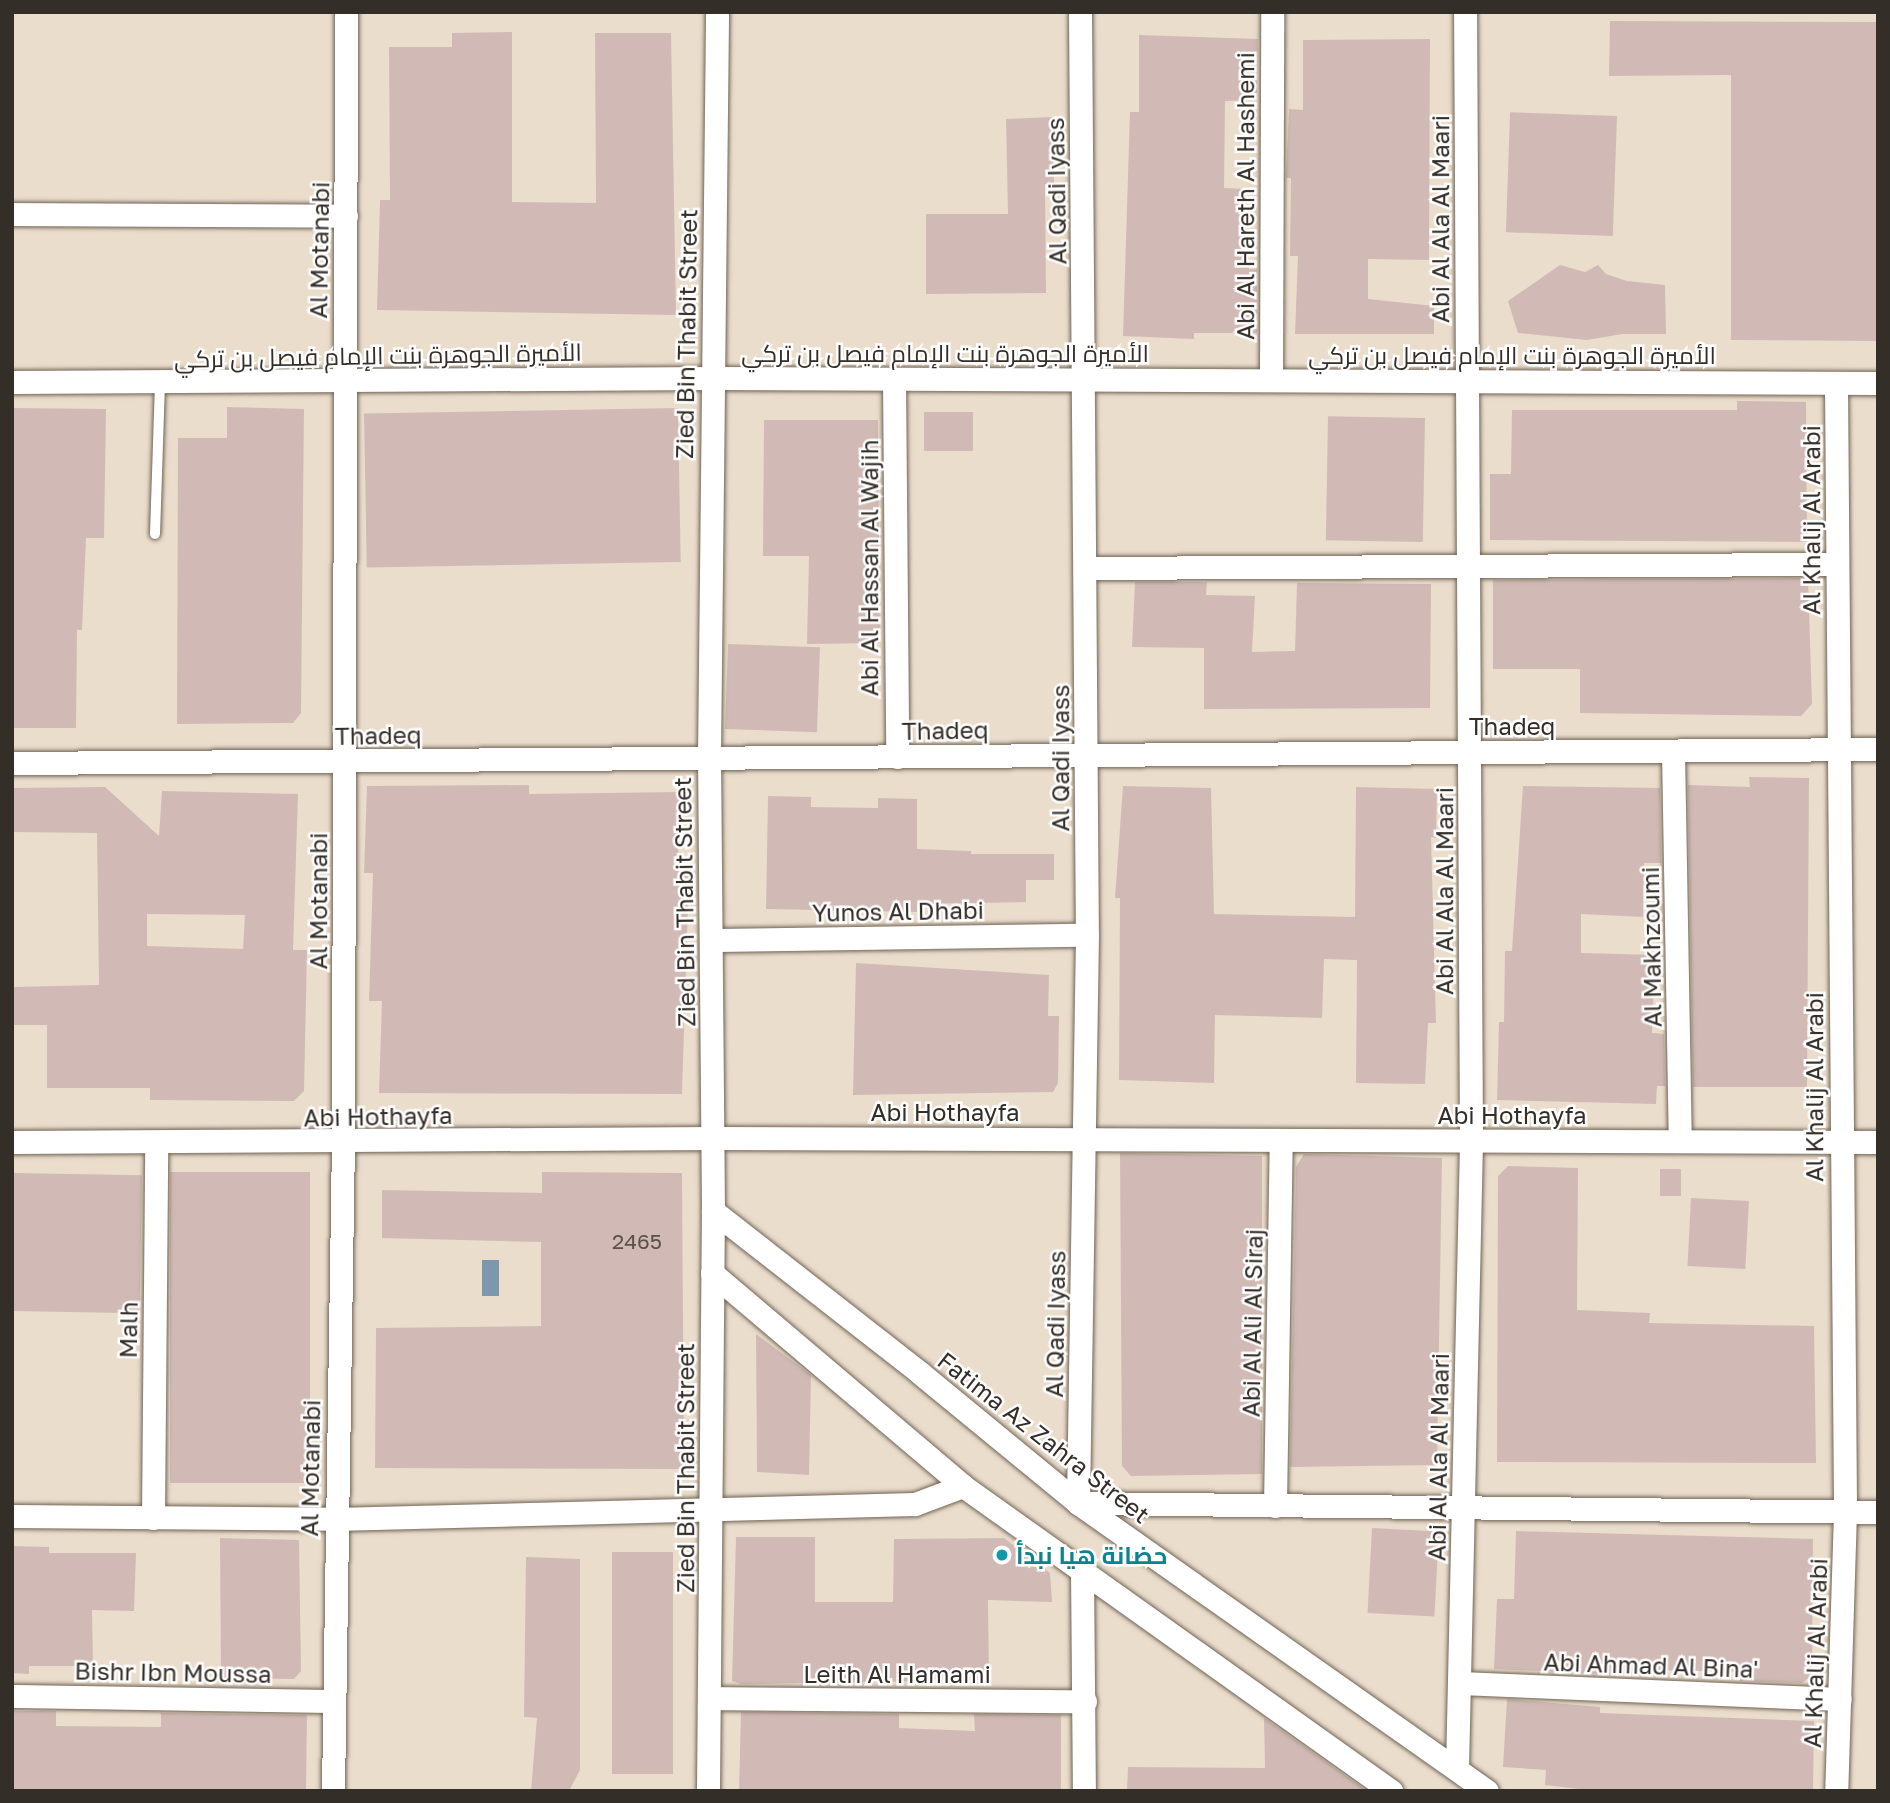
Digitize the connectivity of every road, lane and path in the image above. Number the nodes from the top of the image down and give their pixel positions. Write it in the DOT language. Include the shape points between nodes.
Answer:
graph roads {
  1 [pos="346,12"];
  2 [pos="717,12"];
  3 [pos="1080,12"];
  4 [pos="1272,12"];
  5 [pos="1465,12"];
  6 [pos="12,214"];
  7 [pos="346,216"];
  8 [pos="712,378"];
  9 [pos="894,379"];
  10 [pos="1084,380"];
  11 [pos="1271,380"];
  12 [pos="1466,381"];
  13 [pos="12,382"];
  14 [pos="343,382"];
  15 [pos="160,383"];
  16 [pos="1878,383"];
  17 [pos="1836,384"];
  18 [pos="155,534"];
  19 [pos="1838,564"];
  20 [pos="1467,566"];
  21 [pos="1086,568"];
  22 [pos="1839,749"];
  23 [pos="1878,749"];
  24 [pos="1673,751"];
  25 [pos="1471,753"];
  26 [pos="1087,754"];
  27 [pos="709,757"];
  28 [pos="897,757"];
  29 [pos="345,762"];
  30 [pos="12,763"];
  31 [pos="1087,935"];
  32 [pos="711,940"];
  33 [pos="713,1138"];
  34 [pos="1084,1138"];
  35 [pos="1281,1140"];
  36 [pos="1680,1141"];
  37 [pos="12,1142"];
  38 [pos="1471,1142"];
  39 [pos="1840,1142"];
  40 [pos="1878,1142"];
  41 [pos="156,1143"];
  42 [pos="343,1143"];
  43 [pos="713,1211"];
  44 [pos="712,1273"];
  45 [pos="963,1486"];
  46 [pos="1078,1503"];
  47 [pos="1275,1506"];
  48 [pos="711,1509"];
  49 [pos="1463,1509"];
  50 [pos="1845,1512"];
  51 [pos="1878,1512"];
  52 [pos="12,1516"];
  53 [pos="153,1518"];
  54 [pos="335,1519"];
  55 [pos="1082,1570"];
  56 [pos="1460,1683"];
  57 [pos="12,1696"];
  58 [pos="709,1698"];
  59 [pos="1840,1699"];
  60 [pos="334,1701"];
  61 [pos="1085,1701"];
  62 [pos="1457,1769"];
  63 [pos="333,1791"];
  64 [pos="708,1791"];
  65 [pos="1084,1791"];
  66 [pos="1391,1791"];
  67 [pos="1488,1791"];
  68 [pos="1836,1791"];
  1 -- 7 [label="street, Al Motanabi"];
  2 -- 8 [label="street, Zied Bin Thabit Street"];
  3 -- 10 [label="street, Al Qadi Iyass"];
  4 -- 11 [label="street, Abi Al Hareth Al Hashemi"];
  5 -- 12 [label="street, Abi Al Ala Al Maari"];
  6 -- 7 [label="street"];
  7 -- 14 [label="street, Al Motanabi"];
  8 -- 9 [label="street, الأميرة الجوهرة بنت الإمام فيصل بن تركي"];
  8 -- 14 [label="street, الأميرة الجوهرة بنت الإمام فيصل بن تركي"];
  8 -- 27 [label="street, Zied Bin Thabit Street"];
  9 -- 10 [label="street, الأميرة الجوهرة بنت الإمام فيصل بن تركي"];
  9 -- 28 [label="street, Abi Al Hassan Al Wajih"];
  10 -- 11 [label="street, الأميرة الجوهرة بنت الإمام فيصل بن تركي"];
  10 -- 21 [label="street, Al Qadi Iyass"];
  11 -- 12 [label="street, الأميرة الجوهرة بنت الإمام فيصل بن تركي"];
  12 -- 17 [label="street, الأميرة الجوهرة بنت الإمام فيصل بن تركي"];
  12 -- 20 [label="street, Abi Al Ala Al Maari"];
  13 -- 15 [label="street, الأميرة الجوهرة بنت الإمام فيصل بن تركي"];
  14 -- 15 [label="street, الأميرة الجوهرة بنت الإمام فيصل بن تركي"];
  14 -- 29 [label="street, Al Motanabi"];
  15 -- 18 [label="lane"];
  16 -- 17 [label="street, الأميرة الجوهرة بنت الإمام فيصل بن تركي"];
  17 -- 19 [label="street, Al Khalij Al Arabi"];
  19 -- 20 [label="street"];
  19 -- 22 [label="street, Al Khalij Al Arabi"];
  20 -- 21 [label="street"];
  20 -- 25 [label="street, Abi Al Ala Al Maari"];
  21 -- 26 [label="street, Al Qadi Iyass"];
  22 -- 23 [label="street, Thadeq"];
  22 -- 24 [label="street, Thadeq"];
  22 -- 39 [label="street, Al Khalij Al Arabi"];
  24 -- 25 [label="street, Thadeq"];
  24 -- 36 [label="street, Al Makhzoumi"];
  25 -- 26 [label="street, Thadeq"];
  25 -- 38 [label="street, Abi Al Ala Al Maari"];
  26 -- 28 [label="street, Thadeq"];
  26 -- 31 [label="street, Al Qadi Iyass"];
  27 -- 28 [label="street, Thadeq"];
  27 -- 29 [label="street, Thadeq"];
  27 -- 32 [label="street, Zied Bin Thabit Street"];
  29 -- 30 [label="street, Thadeq"];
  29 -- 42 [label="street, Al Motanabi"];
  31 -- 32 [label="street, Yunos Al Dhabi"];
  31 -- 34 [label="street, Al Qadi Iyass"];
  32 -- 33 [label="street, Zied Bin Thabit Street"];
  33 -- 34 [label="street, Abi Hothayfa"];
  33 -- 42 [label="street, Abi Hothayfa"];
  33 -- 43 [label="street, Zied Bin Thabit Street"];
  34 -- 35 [label="street, Abi Hothayfa"];
  34 -- 46 [label="street, Al Qadi Iyass"];
  35 -- 38 [label="street, Abi Hothayfa"];
  35 -- 47 [label="street, Abi Al Ali Al Siraj"];
  36 -- 38 [label="street, Abi Hothayfa"];
  36 -- 39 [label="street, Abi Hothayfa"];
  37 -- 41 [label="street, Abi Hothayfa"];
  38 -- 49 [label="street, Abi Al Ala Al Maari"];
  39 -- 40 [label="street, Abi Hothayfa"];
  39 -- 50 [label="street, Al Khalij Al Arabi"];
  41 -- 42 [label="street, Abi Hothayfa"];
  41 -- 53 [label="street, Malh"];
  42 -- 54 [label="street, Al Motanabi"];
  43 -- 44 [label="street, Zied Bin Thabit Street"];
  43 -- 46 [label="street, Fatima Az Zahra Street"];
  44 -- 45 [label="street"];
  44 -- 48 [label="street, Zied Bin Thabit Street"];
  45 -- 48 [label="street" via="915,1504"];
  45 -- 55 [label="street"];
  46 -- 47 [label="street"];
  46 -- 62 [label="street, Fatima Az Zahra Street"];
  47 -- 49 [label="street"];
  48 -- 54 [label="street"];
  48 -- 58 [label="street, Zied Bin Thabit Street"];
  49 -- 50 [label="street"];
  49 -- 56 [label="street, Abi Al Ala Al Maari"];
  50 -- 51 [label="street"];
  50 -- 59 [label="street, Al Khalij Al Arabi"];
  52 -- 53 [label="street"];
  53 -- 54 [label="street"];
  54 -- 60 [label="street, Al Motanabi"];
  55 -- 61 [label="street"];
  55 -- 66 [label="street"];
  56 -- 59 [label="street, Abi Ahmad Al Bina'"];
  56 -- 62 [label="street, Abi Al Ala Al Maari"];
  57 -- 60 [label="street, Bishr Ibn Moussa"];
  58 -- 61 [label="street, Leith Al Hamami"];
  58 -- 64 [label="street, Zied Bin Thabit Street"];
  59 -- 68 [label="street, Al Khalij Al Arabi"];
  60 -- 63 [label="street, Al Motanabi"];
  61 -- 65 [label="street"];
  62 -- 67 [label="street, Fatima Az Zahra Street"];
}
